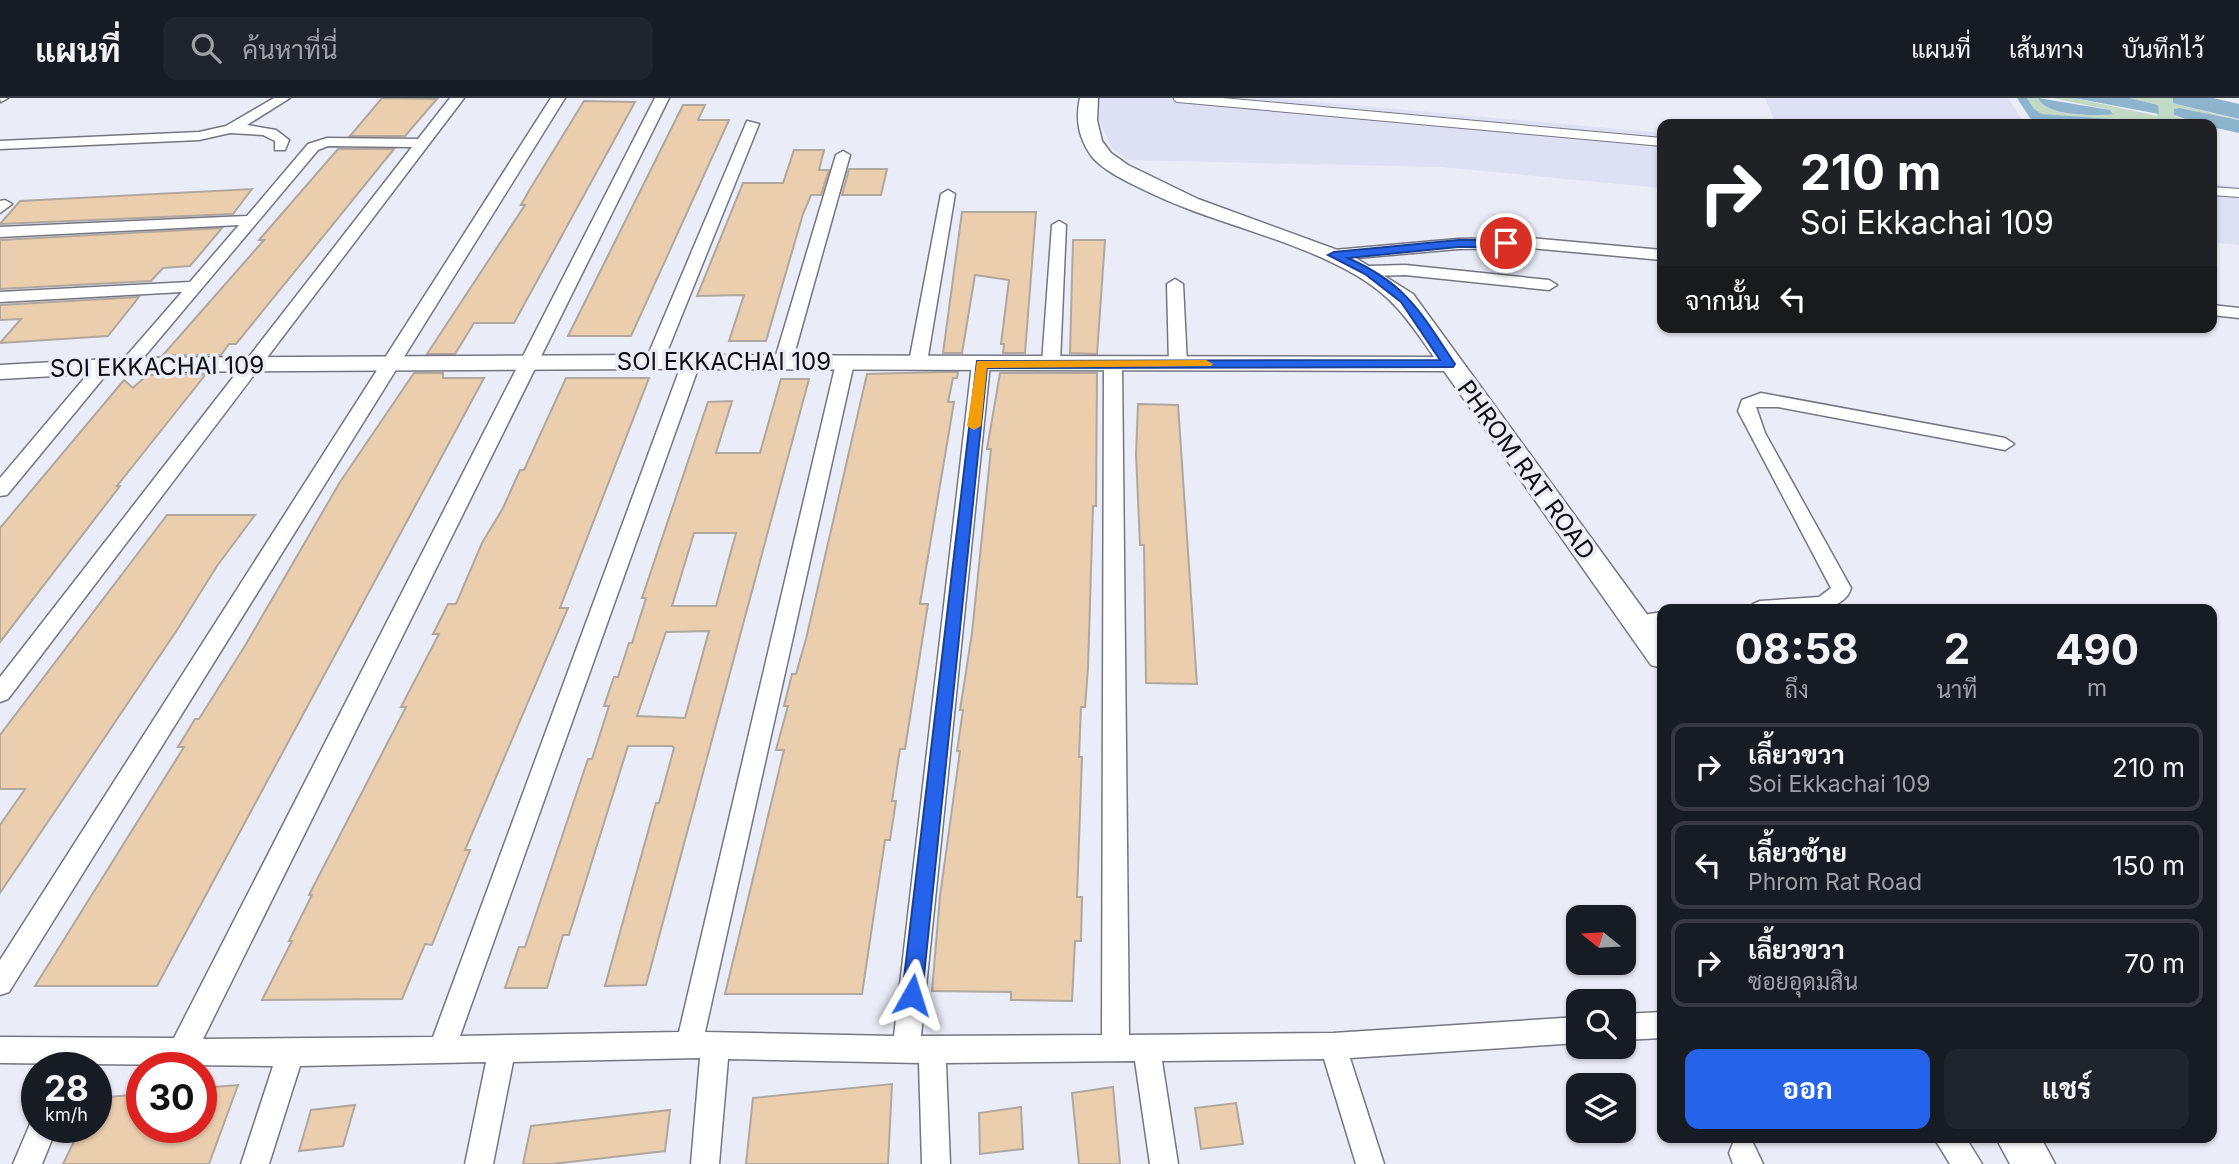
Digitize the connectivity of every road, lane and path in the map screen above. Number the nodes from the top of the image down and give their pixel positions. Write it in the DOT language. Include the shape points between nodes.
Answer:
graph roads {
  1 [pos="284,98"];
  2 [pos="457,98"];
  3 [pos="558,98"];
  4 [pos="662,98"];
  5 [pos="1088,98"];
  6 [pos="1178,98"];
  7 [pos="752,124"];
  8 [pos="230,128"];
  9 [pos="1657,142"];
  10 [pos="422,143"];
  11 [pos="0,145"];
  12 [pos="280,147"];
  13 [pos="843,155"];
  14 [pos="2217,191"];
  15 [pos="2239,193"];
  16 [pos="948,194"];
  17 [pos="254,220"];
  18 [pos="1059,225"];
  19 [pos="0,232"];
  20 [pos="1334,255"];
  21 [pos="1657,256"];
  22 [pos="1369,271"];
  23 [pos="1175,284"];
  24 [pos="1549,285"];
  25 [pos="197,286"];
  26 [pos="0,297"];
  27 [pos="2217,311"];
  28 [pos="2239,313"];
  29 [pos="654,362"];
  30 [pos="783,362"];
  31 [pos="918,362"];
  32 [pos="529,363"];
  33 [pos="691,363"];
  34 [pos="845,363"];
  35 [pos="1051,363"];
  36 [pos="1113,363"];
  37 [pos="389,364"];
  38 [pos="981,364"];
  39 [pos="1178,364"];
  40 [pos="1449,364"];
  41 [pos="116,366"];
  42 [pos="250,366"];
  43 [pos="0,372"];
  44 [pos="2005,443"];
  45 [pos="7,473"];
  46 [pos="0,490"];
  47 [pos="1823,604"];
  48 [pos="1657,621"];
  49 [pos="1638,624"];
  50 [pos="1657,650"];
  51 [pos="0,693"];
  52 [pos="0,983"];
  53 [pos="1657,1025"];
  54 [pos="1636,1026"];
  55 [pos="1566,1031"];
  56 [pos="702,1046"];
  57 [pos="1333,1046"];
  58 [pos="1116,1047"];
  59 [pos="1146,1047"];
  60 [pos="502,1049"];
  61 [pos="0,1050"];
  62 [pos="919,1050"];
  63 [pos="441,1051"];
  64 [pos="182,1052"];
  65 [pos="217,1052"];
  66 [pos="21,1053"];
  67 [pos="291,1053"];
  68 [pos="36,1143"];
  69 [pos="1952,1143"];
  70 [pos="2020,1143"];
  71 [pos="27,1164"];
  72 [pos="255,1164"];
  73 [pos="479,1164"];
  74 [pos="705,1164"];
  75 [pos="936,1164"];
  76 [pos="1164,1164"];
  77 [pos="1370,1164"];
  78 [pos="1968,1164"];
  79 [pos="2035,1164"];
  1 -- 8 [label="street"];
  2 -- 10 [label="street"];
  3 -- 37 [label="street"];
  4 -- 32 [label="street"];
  5 -- 20 [label="street, PHROM RAT ROAD" via="1091,141 1119,169 1230,221"];
  6 -- 9 [label="lane"];
  7 -- 29 [label="street"];
  8 -- 11 [label="street" via="174,139"];
  8 -- 12 [label="street" via="278,136"];
  10 -- 17 [label="street" via="313,147"];
  10 -- 42 [label="street"];
  13 -- 30 [label="street"];
  14 -- 15 [label="lane"];
  16 -- 31 [label="street"];
  17 -- 19 [label="street"];
  17 -- 25 [label="street"];
  18 -- 35 [label="street"];
  20 -- 21 [label="street" via="1530,243"];
  20 -- 22 [label="street, PHROM RAT ROAD"];
  22 -- 24 [label="street" via="1405,270"];
  22 -- 40 [label="street, PHROM RAT ROAD" via="1405,299"];
  23 -- 39 [label="street"];
  25 -- 26 [label="street"];
  25 -- 41 [label="street"];
  27 -- 28 [label="street"];
  29 -- 32 [label="street, SOI EKKACHAI 109"];
  29 -- 33 [label="street, SOI EKKACHAI 109"];
  30 -- 33 [label="street, SOI EKKACHAI 109"];
  30 -- 34 [label="street, SOI EKKACHAI 109"];
  31 -- 34 [label="street, SOI EKKACHAI 109"];
  31 -- 38 [label="street, SOI EKKACHAI 109"];
  32 -- 37 [label="street, SOI EKKACHAI 109"];
  32 -- 64 [label="street"];
  33 -- 63 [label="street"];
  34 -- 56 [label="street"];
  35 -- 36 [label="street, SOI EKKACHAI 109"];
  35 -- 38 [label="street, SOI EKKACHAI 109"];
  36 -- 39 [label="street, SOI EKKACHAI 109"];
  36 -- 58 [label="street"];
  37 -- 42 [label="street, SOI EKKACHAI 109"];
  37 -- 52 [label="street"];
  38 -- 62 [label="street"];
  39 -- 40 [label="street, SOI EKKACHAI 109"];
  40 -- 49 [label="street, PHROM RAT ROAD"];
  41 -- 42 [label="street, SOI EKKACHAI 109"];
  41 -- 43 [label="street, SOI EKKACHAI 109"];
  41 -- 45 [label="street"];
  42 -- 51 [label="street"];
  44 -- 47 [label="street" via="1778,401 1761,399 1748,404 1756,433 1841,588 1839,596"];
  45 -- 46 [label="street"];
  48 -- 49 [label="street"];
  49 -- 50 [label="street, PHROM RAT ROAD"];
  53 -- 54 [label="street"];
  55 -- 57 [label="street"];
  56 -- 60 [label="street"];
  56 -- 62 [label="street"];
  56 -- 74 [label="street"];
  57 -- 59 [label="street"];
  57 -- 77 [label="street"];
  58 -- 59 [label="street"];
  58 -- 62 [label="street"];
  59 -- 76 [label="street"];
  60 -- 63 [label="street"];
  60 -- 73 [label="street"];
  61 -- 66 [label="street"];
  62 -- 75 [label="street"];
  63 -- 67 [label="street"];
  65 -- 67 [label="street"];
  67 -- 72 [label="street"];
  68 -- 71 [label="street"];
  69 -- 78 [label="street"];
  70 -- 79 [label="street"];
}
